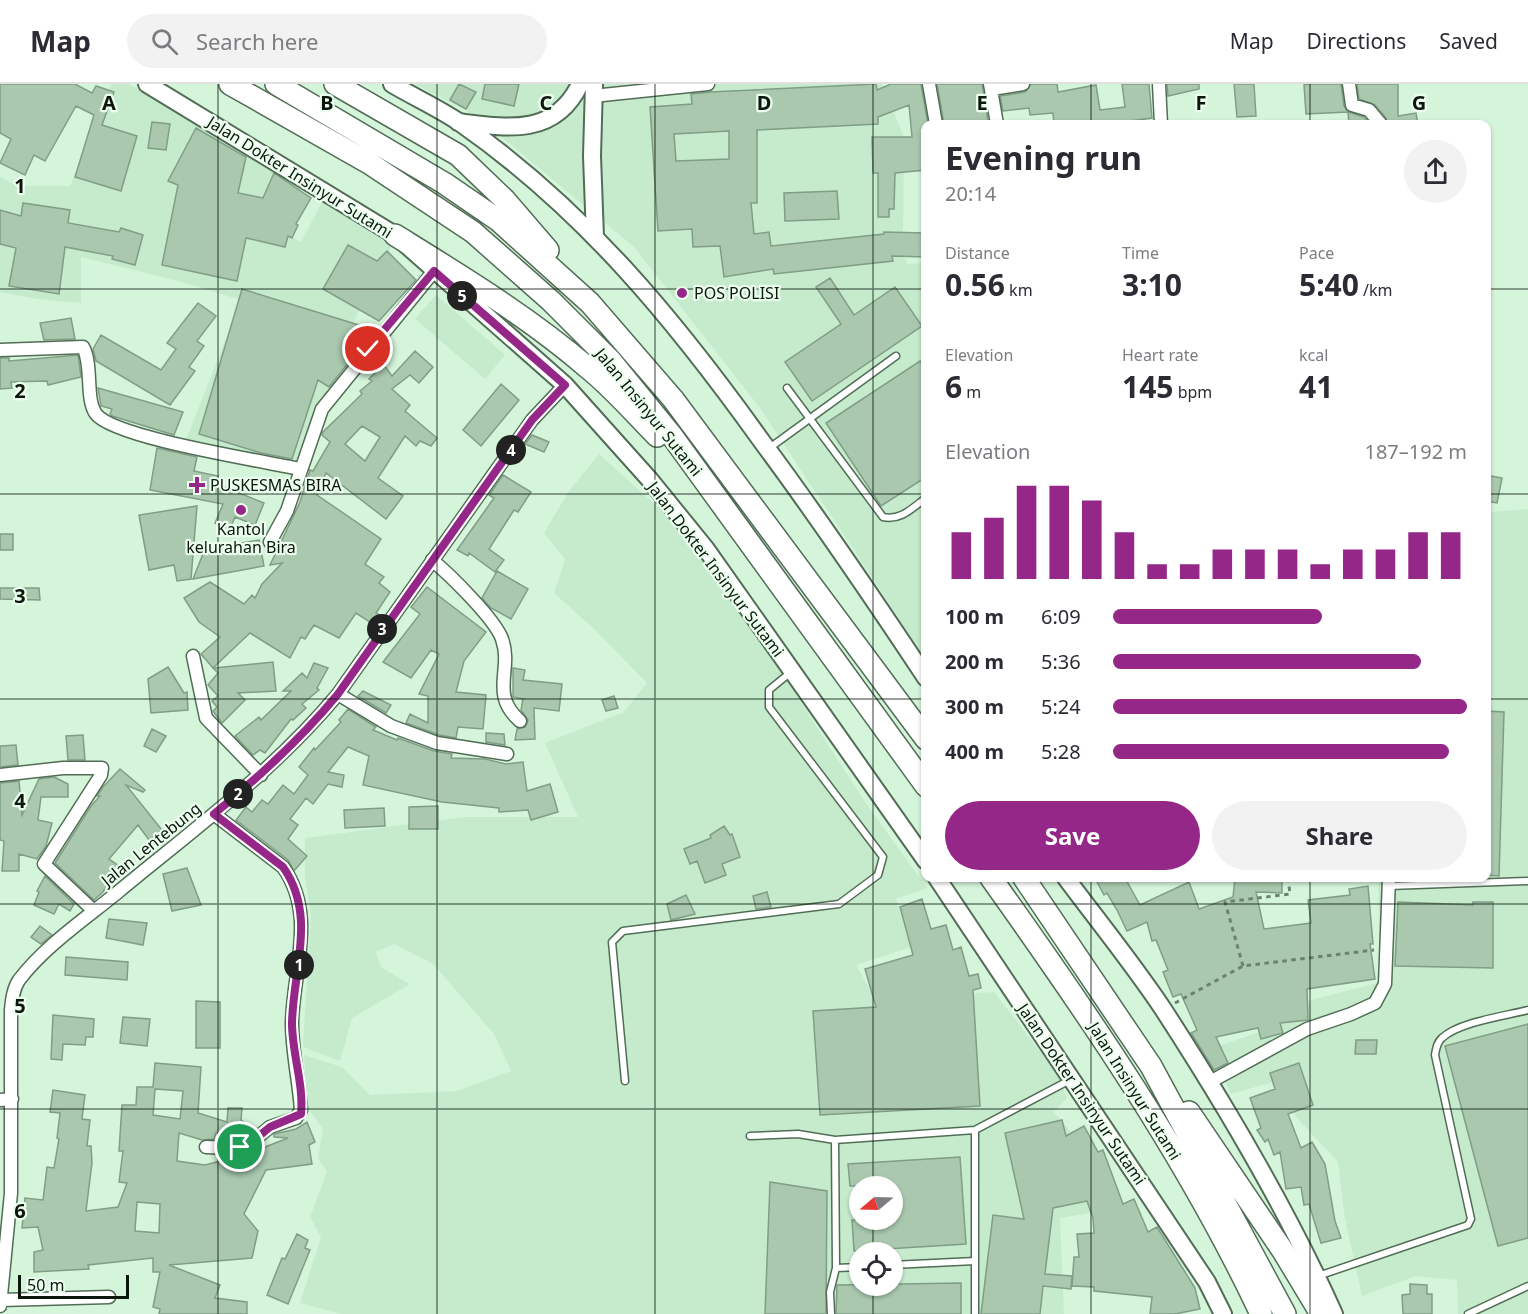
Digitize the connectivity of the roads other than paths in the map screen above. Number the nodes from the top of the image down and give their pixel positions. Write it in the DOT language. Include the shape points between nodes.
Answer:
graph roads {
  1 [pos="147,84"];
  2 [pos="230,84"];
  3 [pos="276,84"];
  4 [pos="335,84"];
  5 [pos="392,84"];
  6 [pos="580,84"];
  7 [pos="708,84"];
  8 [pos="929,84"];
  9 [pos="1023,84"];
  10 [pos="1159,84"];
  11 [pos="1349,84"];
  12 [pos="991,86"];
  13 [pos="593,90"];
  14 [pos="935,120"];
  15 [pos="996,120"];
  16 [pos="1161,120"];
  17 [pos="1377,120"];
  18 [pos="457,122"];
  19 [pos="396,235"];
  20 [pos="595,237"];
  21 [pos="434,271"];
  22 [pos="590,303"];
  23 [pos="0,350"];
  24 [pos="896,356"];
  25 [pos="565,385"];
  26 [pos="787,388"];
  27 [pos="809,417"];
  28 [pos="768,449"];
  29 [pos="300,469"];
  30 [pos="921,502"];
  31 [pos="743,532"];
  32 [pos="270,542"];
  33 [pos="432,560"];
  34 [pos="193,656"];
  35 [pos="921,670"];
  36 [pos="792,671"];
  37 [pos="338,694"];
  38 [pos="520,721"];
  39 [pos="921,732"];
  40 [pos="507,754"];
  41 [pos="0,775"];
  42 [pos="261,775"];
  43 [pos="921,779"];
  44 [pos="214,814"];
  45 [pos="921,854"];
  46 [pos="1491,881"];
  47 [pos="1528,881"];
  48 [pos="939,882"];
  49 [pos="994,882"];
  50 [pos="1027,882"];
  51 [pos="1069,882"];
  52 [pos="1389,882"];
  53 [pos="94,911"];
  54 [pos="5,1010"];
  55 [pos="1528,1010"];
  56 [pos="1151,1066"];
  57 [pos="1073,1079"];
  58 [pos="625,1081"];
  59 [pos="1208,1083"];
  60 [pos="6,1099"];
  61 [pos="975,1130"];
  62 [pos="750,1136"];
  63 [pos="835,1140"];
  64 [pos="206,1147"];
  65 [pos="975,1261"];
  66 [pos="903,1264"];
  67 [pos="849,1267"];
  68 [pos="836,1268"];
  69 [pos="1317,1276"];
  70 [pos="2,1278"];
  71 [pos="1528,1286"];
  72 [pos="109,1297"];
  73 [pos="1,1303"];
  74 [pos="831,1314"];
  75 [pos="975,1314"];
  76 [pos="1223,1314"];
  77 [pos="1261,1314"];
  78 [pos="1285,1314"];
  79 [pos="1321,1314"];
  80 [pos="1334,1314"];
  81 [pos="1468,1314"];
  1 -- 19 [label="street, Jalan Dokter Insinyur Sutami"];
  2 -- 31 [label="highway, Jalan Insinyur Sutami" via="369,163 473,232 610,360"];
  3 -- 22 [label="highway, Jalan Insinyur Sutami" via="444,183 498,220"];
  4 -- 22 [label="highway" via="458,155 505,200"];
  5 -- 18 [label="street"];
  6 -- 18 [label="street" via="568,104 533,125 507,128"];
  7 -- 13 [label="street"];
  8 -- 14 [label="street"];
  9 -- 12 [label="street"];
  10 -- 16 [label="street"];
  11 -- 17 [label="street" via="1352,105 1369,110"];
  12 -- 15 [label="street"];
  13 -- 20 [label="street"];
  18 -- 20 [label="street" via="527,174"];
  19 -- 21 [label="street, Jalan Dokter Insinyur Sutami"];
  19 -- 31 [label="highway" via="589,368 663,442"];
  20 -- 28 [label="street" via="649,293"];
  21 -- 25 [label="street, Jalan Dokter Insinyur Sutami"];
  21 -- 29 [label="street" via="322,409"];
  22 -- 39 [label="highway, Jalan Insinyur Sutami" via="672,399"];
  23 -- 29 [label="street" via="83,347 94,410 104,422 178,445"];
  24 -- 27 [label="lane"];
  25 -- 33 [label="street, Jalan Lentebung" via="532,420"];
  25 -- 36 [label="street, Jalan Dokter Insinyur Sutami" via="706,549"];
  26 -- 27 [label="lane"];
  27 -- 28 [label="lane"];
  27 -- 30 [label="lane" via="884,517 900,517"];
  28 -- 35 [label="street" via="845,554"];
  29 -- 32 [label="street" via="287,511"];
  31 -- 43 [label="highway, Jalan Insinyur Sutami"];
  33 -- 37 [label="street, Jalan Lentebung"];
  33 -- 38 [label="street" via="497,629 504,648 504,700"];
  34 -- 42 [label="street" via="206,718"];
  36 -- 45 [label="street, Jalan Dokter Insinyur Sutami"];
  36 -- 58 [label="lane" via="769,690 770,707 883,857 882,866 878,875 839,904 623,931 612,942"];
  37 -- 40 [label="street" via="391,726 437,743"];
  37 -- 42 [label="street, Jalan Lentebung"];
  41 -- 53 [label="street" via="102,768 44,864"];
  42 -- 44 [label="street, Jalan Lentebung"];
  44 -- 53 [label="street, Jalan Lentebung"];
  44 -- 64 [label="street" via="283,867 297,894 302,939 292,1023 301,1114 270,1127 248,1145"];
  46 -- 47 [label="lane"];
  48 -- 57 [label="street, Jalan Dokter Insinyur Sutami"];
  49 -- 77 [label="highway, Jalan Insinyur Sutami" via="1110,1048 1164,1135 1239,1267"];
  50 -- 56 [label="highway, Jalan Insinyur Sutami"];
  51 -- 59 [label="street" via="1162,1008"];
  52 -- 59 [label="street" via="1385,984 1375,1003 1307,1029"];
  53 -- 54 [label="street, Jalan Lentebung" via="32,965 17,983"];
  54 -- 60 [label="street, Jalan Lentebung"];
  55 -- 69 [label="lane" via="1461,1028 1437,1044 1435,1055 1471,1219 1468,1225"];
  56 -- 78 [label="highway, Jalan Insinyur Sutami"];
  56 -- 79 [label="highway" via="1197,1122"];
  57 -- 61 [label="lane"];
  57 -- 76 [label="street, Jalan Dokter Insinyur Sutami" via="1208,1282"];
  59 -- 69 [label="street"];
  60 -- 70 [label="street, Jalan Lentebung" via="11,1193"];
  61 -- 63 [label="lane"];
  61 -- 65 [label="lane"];
  62 -- 63 [label="lane" via="798,1134"];
  63 -- 68 [label="lane"];
  65 -- 66 [label="lane"];
  65 -- 75 [label="lane"];
  67 -- 68 [label="lane"];
  68 -- 74 [label="lane" via="830,1292"];
  69 -- 80 [label="street"];
  70 -- 73 [label="street, Jalan Lentebung"];
  71 -- 81 [label="lane"];
  72 -- 73 [label="street"];
}
